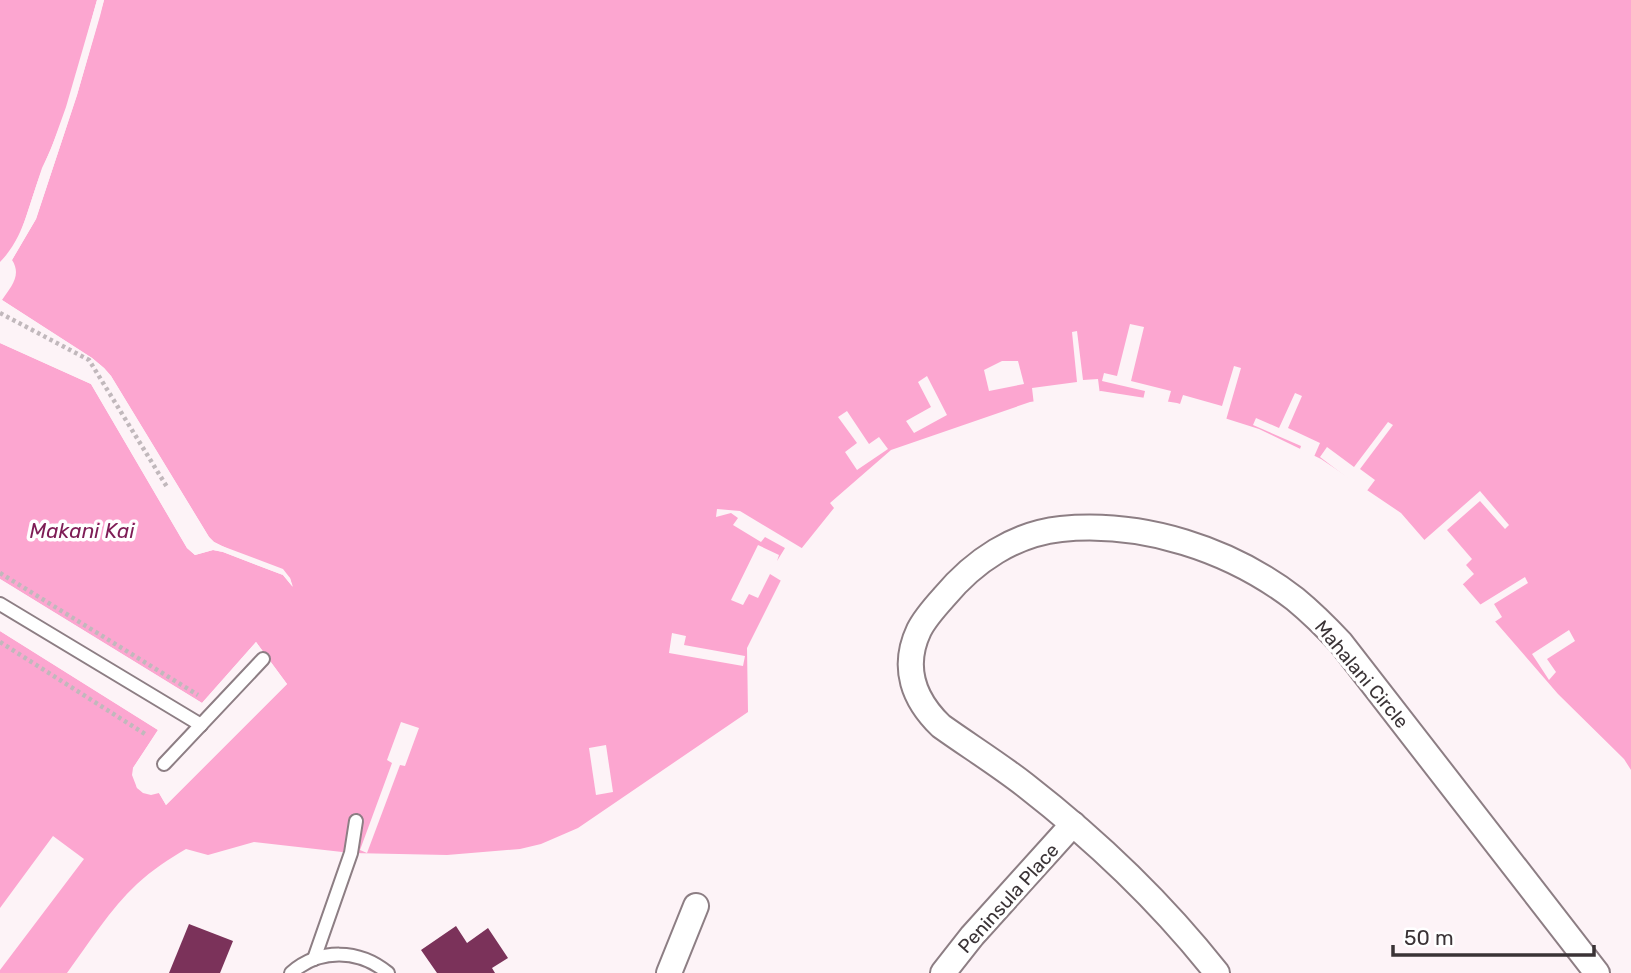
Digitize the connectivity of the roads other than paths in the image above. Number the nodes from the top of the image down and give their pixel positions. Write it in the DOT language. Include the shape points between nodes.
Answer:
graph roads {
  1 [pos="0,604"];
  2 [pos="262,659"];
  3 [pos="201,725"];
  4 [pos="164,764"];
  5 [pos="356,821"];
  6 [pos="1073,824"];
  7 [pos="696,906"];
  8 [pos="314,959"];
  9 [pos="291,973"];
  10 [pos="388,973"];
  11 [pos="669,973"];
  12 [pos="943,973"];
  13 [pos="1217,973"];
  14 [pos="1597,973"];
  1 -- 3 [label="lane"];
  2 -- 3 [label="lane"];
  3 -- 4 [label="lane"];
  5 -- 8 [label="lane" via="351,853"];
  6 -- 12 [label="street, Peninsula Place"];
  6 -- 13 [label="street, Mahalani Circle" via="1158,903"];
  6 -- 14 [label="street, Mahalani Circle" via="930,715 914,686 914,643 925,619 968,571 1018,540 1091,528 1181,541 1240,564 1319,620"];
  7 -- 11 [label="street"];
  8 -- 9 [label="lane"];
  8 -- 10 [label="lane" via="347,954"];
}
